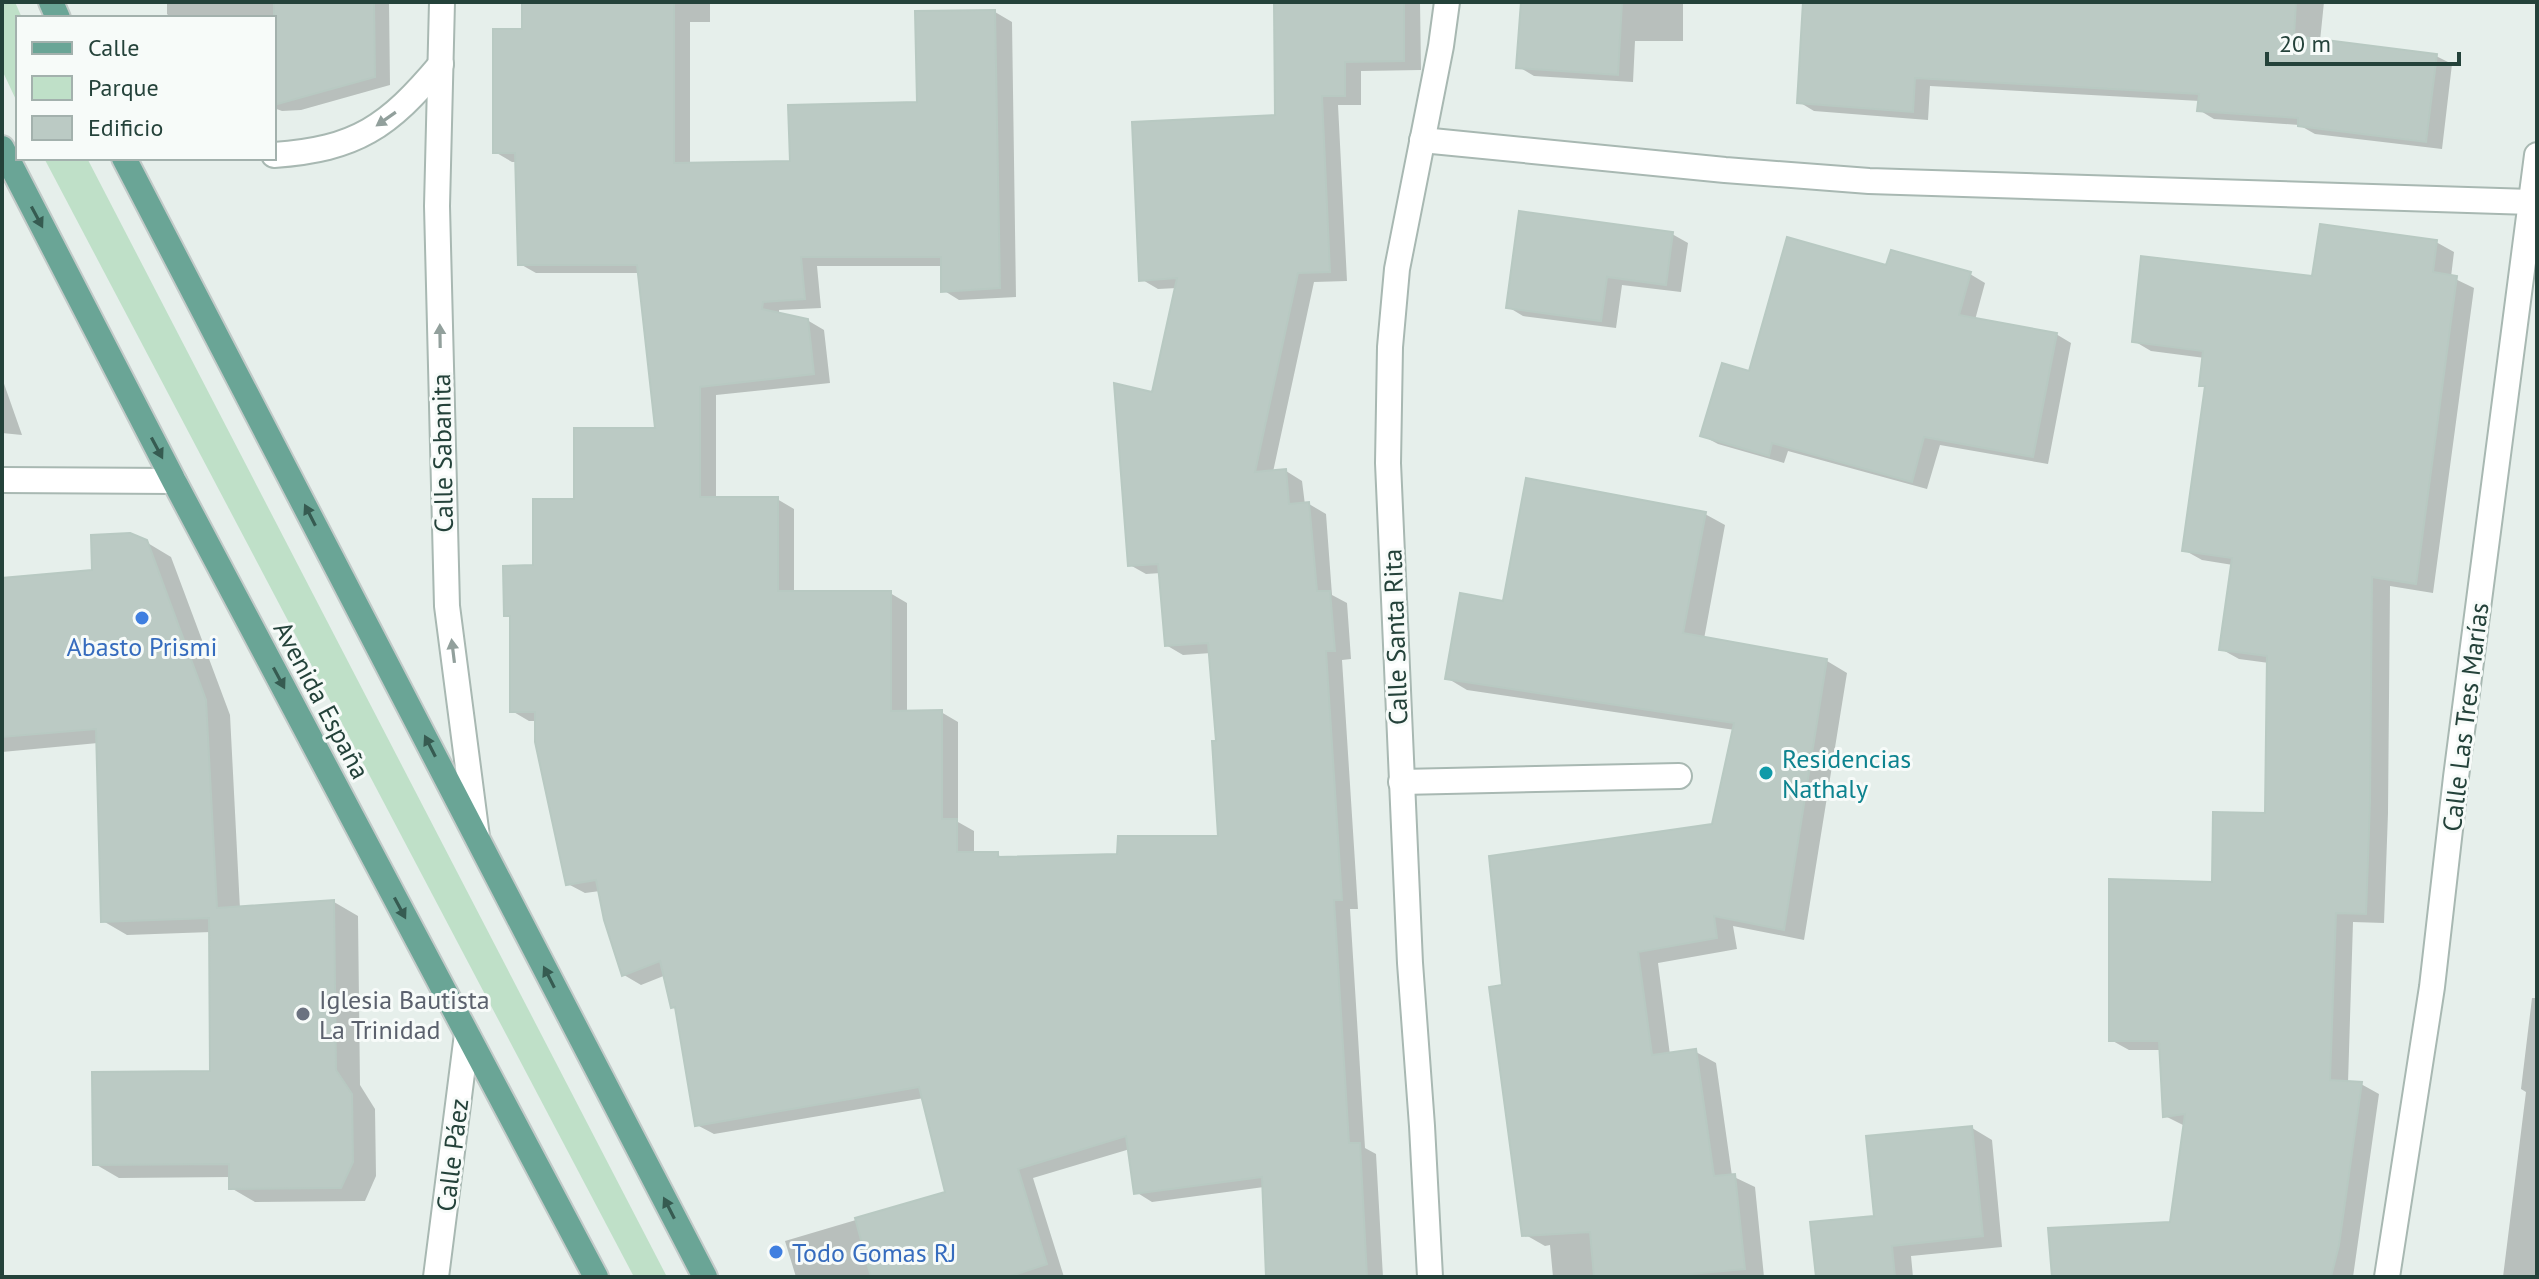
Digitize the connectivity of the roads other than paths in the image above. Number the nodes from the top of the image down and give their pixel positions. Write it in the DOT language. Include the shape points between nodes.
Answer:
graph roads {
  1 [pos="442,2"];
  2 [pos="1447,2"];
  3 [pos="441,64"];
  4 [pos="1422,140"];
  5 [pos="2,148"];
  6 [pos="276,155"];
  7 [pos="2537,155"];
  8 [pos="125,160"];
  9 [pos="2531,202"];
  10 [pos="2,480"];
  11 [pos="174,481"];
  12 [pos="1679,776"];
  13 [pos="1401,782"];
  14 [pos="478,839"];
  15 [pos="467,1034"];
  16 [pos="436,1277"];
  17 [pos="596,1277"];
  18 [pos="705,1277"];
  19 [pos="1430,1277"];
  20 [pos="2387,1277"];
  1 -- 3 [label="street, Calle Sabanita"];
  2 -- 4 [label="street, Calle Santa Rita"];
  3 -- 6 [label="street, one-way" via="389,119 355,138 312,152"];
  14 -- 3 [label="street, Calle Sabanita, one-way" via="447,606 437,206"];
  4 -- 9 [label="street" via="1869,181"];
  4 -- 13 [label="street, Calle Santa Rita" via="1397,269 1390,347 1388,463"];
  5 -- 11 [label="main road, Avenida España, one-way"];
  7 -- 9 [label="street, Calle Las Tres Marías"];
  14 -- 8 [label="main road, one-way"];
  9 -- 20 [label="street, Calle Las Tres Marías" via="2432,987"];
  10 -- 11 [label="street"];
  11 -- 15 [label="main road, Avenida España, one-way"];
  12 -- 13 [label="street"];
  13 -- 19 [label="street, Calle Santa Rita"];
  18 -- 14 [label="main road, one-way"];
  15 -- 16 [label="street, Calle Páez"];
  15 -- 17 [label="main road, Avenida España"];
}
